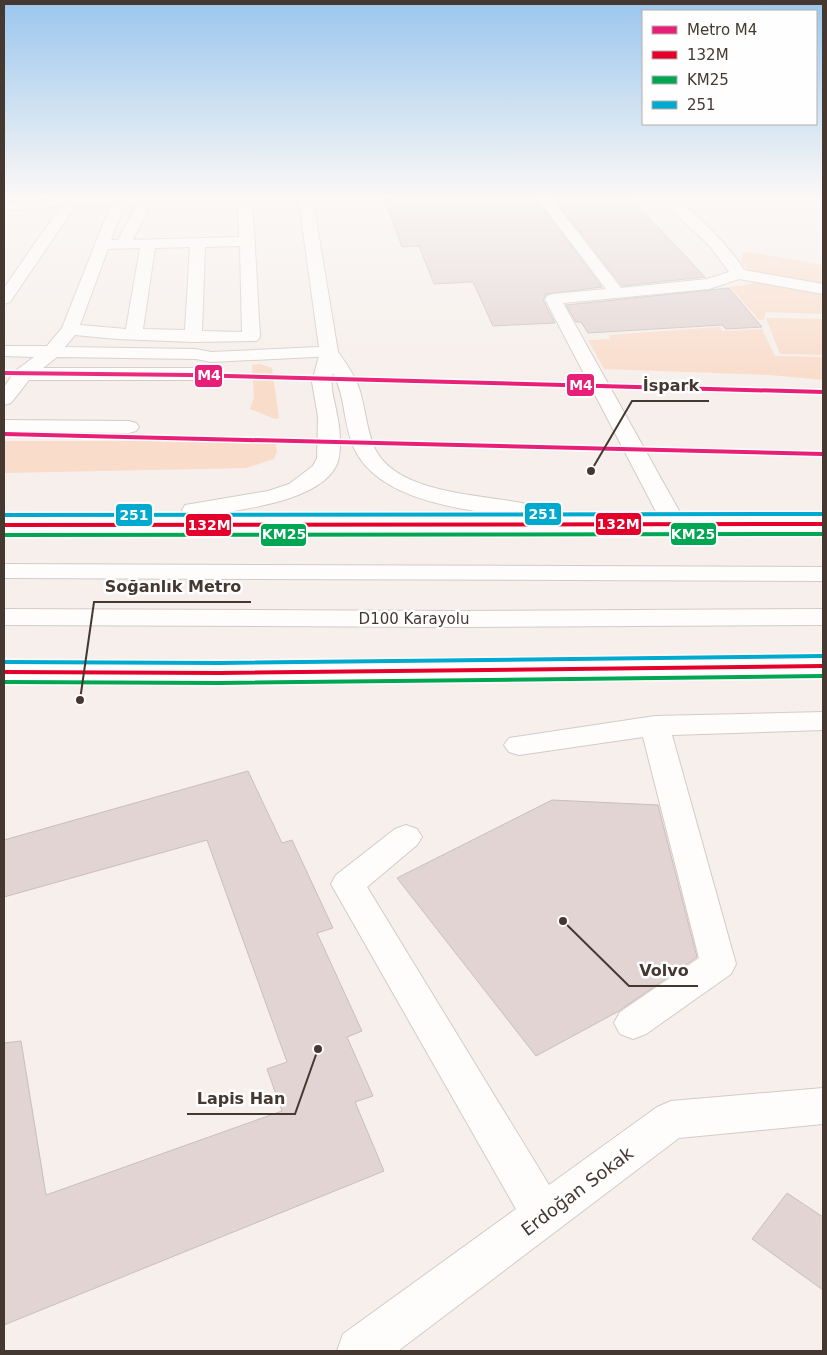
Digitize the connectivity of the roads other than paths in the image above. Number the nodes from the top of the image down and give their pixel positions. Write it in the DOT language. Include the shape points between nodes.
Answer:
graph roads {
  1 [pos="32,258"];
  2 [pos="97,258"];
  3 [pos="146,258"];
  4 [pos="198,258"];
  5 [pos="248,258"];
  6 [pos="315,258"];
  7 [pos="590,258"];
  8 [pos="728,258"];
  9 [pos="738,274"];
  10 [pos="823,289"];
  11 [pos="616,293"];
  12 [pos="4,299"];
  13 [pos="70,329"];
  14 [pos="134,334"];
  15 [pos="195,345"];
  16 [pos="4,352"];
  17 [pos="52,352"];
  18 [pos="329,352"];
  19 [pos="24,374"];
  20 [pos="215,374"];
  21 [pos="4,377"];
  22 [pos="4,399"];
  23 [pos="4,426"];
  24 [pos="129,427"];
  25 [pos="823,524"];
  26 [pos="4,525"];
  27 [pos="52,525"];
  28 [pos="675,525"];
  29 [pos="4,571"];
  30 [pos="823,574"];
  31 [pos="4,617"];
  32 [pos="823,617"];
  33 [pos="823,666"];
  34 [pos="4,672"];
  35 [pos="823,721"];
  36 [pos="655,726"];
  37 [pos="519,745"];
  38 [pos="406,837"];
  39 [pos="633,1022"];
  40 [pos="823,1106"];
  41 [pos="544,1216"];
  42 [pos="360,1351"];
  1 -- 12 [label="main road"];
  2 -- 13 [label="main road"];
  3 -- 14 [label="main road"];
  4 -- 15 [label="main road"];
  5 -- 15 [label="main road" via="250,337"];
  6 -- 18 [label="main road"];
  7 -- 11 [label="main road"];
  8 -- 9 [label="main road"];
  9 -- 10 [label="main road"];
  9 -- 11 [label="main road" via="709,284"];
  11 -- 28 [label="main road" via="553,299"];
  13 -- 14 [label="main road"];
  13 -- 17 [label="main road"];
  14 -- 15 [label="main road"];
  15 -- 17 [label="main road"];
  15 -- 18 [label="main road" via="220,356"];
  16 -- 17 [label="main road"];
  17 -- 19 [label="main road"];
  18 -- 27 [label="main road" via="321,382 328,417 328,458 321,470 297,488 242,504"];
  18 -- 28 [label="main road" via="348,386 365,451 382,471 397,480 433,494 476,504 522,510 640,515"];
  19 -- 20 [label="main road"];
  19 -- 21 [label="main road"];
  19 -- 22 [label="main road"];
  23 -- 24 [label="main road"];
  25 -- 28 [label="main road"];
  26 -- 27 [label="main road"];
  27 -- 28 [label="main road"];
  29 -- 30 [label="main road"];
  31 -- 32 [label="main road, D100 Karayolu"];
  33 -- 34 [label="main road" via="220,673"];
  35 -- 36 [label="main road"];
  36 -- 37 [label="main road"];
  36 -- 39 [label="main road" via="718,964"];
  38 -- 41 [label="main road" via="348,884"];
  40 -- 41 [label="main road, Erdoğan Sokak" via="671,1120"];
  41 -- 42 [label="main road, Erdoğan Sokak"];
}
